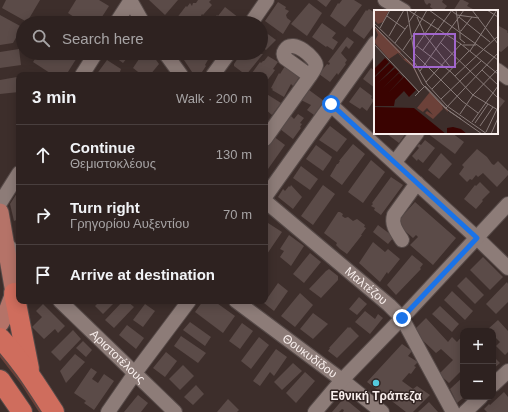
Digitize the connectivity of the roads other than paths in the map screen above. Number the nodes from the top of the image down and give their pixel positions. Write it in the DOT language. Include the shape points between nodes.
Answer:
graph roads {
  1 [pos="130,0"];
  2 [pos="267,0"];
  3 [pos="386,0"];
  4 [pos="402,8"];
  5 [pos="120,16"];
  6 [pos="139,16"];
  7 [pos="256,16"];
  8 [pos="374,44"];
  9 [pos="92,60"];
  10 [pos="170,60"];
  11 [pos="224,60"];
  12 [pos="498,71"];
  13 [pos="84,72"];
  14 [pos="179,72"];
  15 [pos="215,72"];
  16 [pos="310,76"];
  17 [pos="508,78"];
  18 [pos="331,104"];
  19 [pos="416,134"];
  20 [pos="268,136"];
  21 [pos="394,162"];
  22 [pos="16,178"];
  23 [pos="417,183"];
  24 [pos="268,193"];
  25 [pos="0,202"];
  26 [pos="268,204"];
  27 [pos="508,204"];
  28 [pos="0,212"];
  29 [pos="477,238"];
  30 [pos="402,240"];
  31 [pos="5,242"];
  32 [pos="16,255"];
  33 [pos="508,268"];
  34 [pos="16,285"];
  35 [pos="16,291"];
  36 [pos="19,304"];
  37 [pos="63,304"];
  38 [pos="187,304"];
  39 [pos="240,304"];
  40 [pos="402,318"];
  41 [pos="0,324"];
  42 [pos="0,338"];
  43 [pos="508,371"];
  44 [pos="135,373"];
  45 [pos="31,377"];
  46 [pos="0,380"];
  47 [pos="342,380"];
  48 [pos="496,382"];
  49 [pos="478,400"];
  50 [pos="22,412"];
  51 [pos="54,412"];
  52 [pos="108,412"];
  53 [pos="175,412"];
  54 [pos="315,412"];
  55 [pos="382,412"];
  56 [pos="454,412"];
  57 [pos="465,412"];
  1 -- 5 [label="street"];
  1 -- 6 [label="street"];
  2 -- 7 [label="street"];
  3 -- 4 [label="street"];
  8 -- 18 [label="street"];
  9 -- 13 [label="street"];
  10 -- 14 [label="street"];
  11 -- 15 [label="street"];
  12 -- 17 [label="street"];
  16 -- 20 [label="street"];
  18 -- 21 [label="street"];
  18 -- 24 [label="street"];
  19 -- 21 [label="street"];
  21 -- 23 [label="street"];
  22 -- 25 [label="street"];
  23 -- 29 [label="street"];
  23 -- 30 [label="street" via="394,215 393,222"];
  26 -- 40 [label="street, Μαλτέζου"];
  27 -- 29 [label="street"];
  28 -- 31 [label="main road"];
  29 -- 33 [label="street"];
  29 -- 40 [label="street"];
  31 -- 32 [label="street"];
  31 -- 34 [label="main road"];
  35 -- 41 [label="main road"];
  36 -- 45 [label="highway"];
  37 -- 44 [label="street, Αριστοτέλους"];
  38 -- 44 [label="street"];
  39 -- 47 [label="street, Θουκυδίδου"];
  40 -- 47 [label="street"];
  40 -- 56 [label="street, Μαλτέζου"];
  42 -- 45 [label="highway"];
  43 -- 48 [label="street"];
  44 -- 52 [label="street"];
  44 -- 53 [label="street, Αριστοτέλους"];
  45 -- 51 [label="highway"];
  46 -- 50 [label="highway"];
  47 -- 54 [label="street"];
  47 -- 55 [label="street, Θουκυδίδου"];
  49 -- 57 [label="street"];
}
